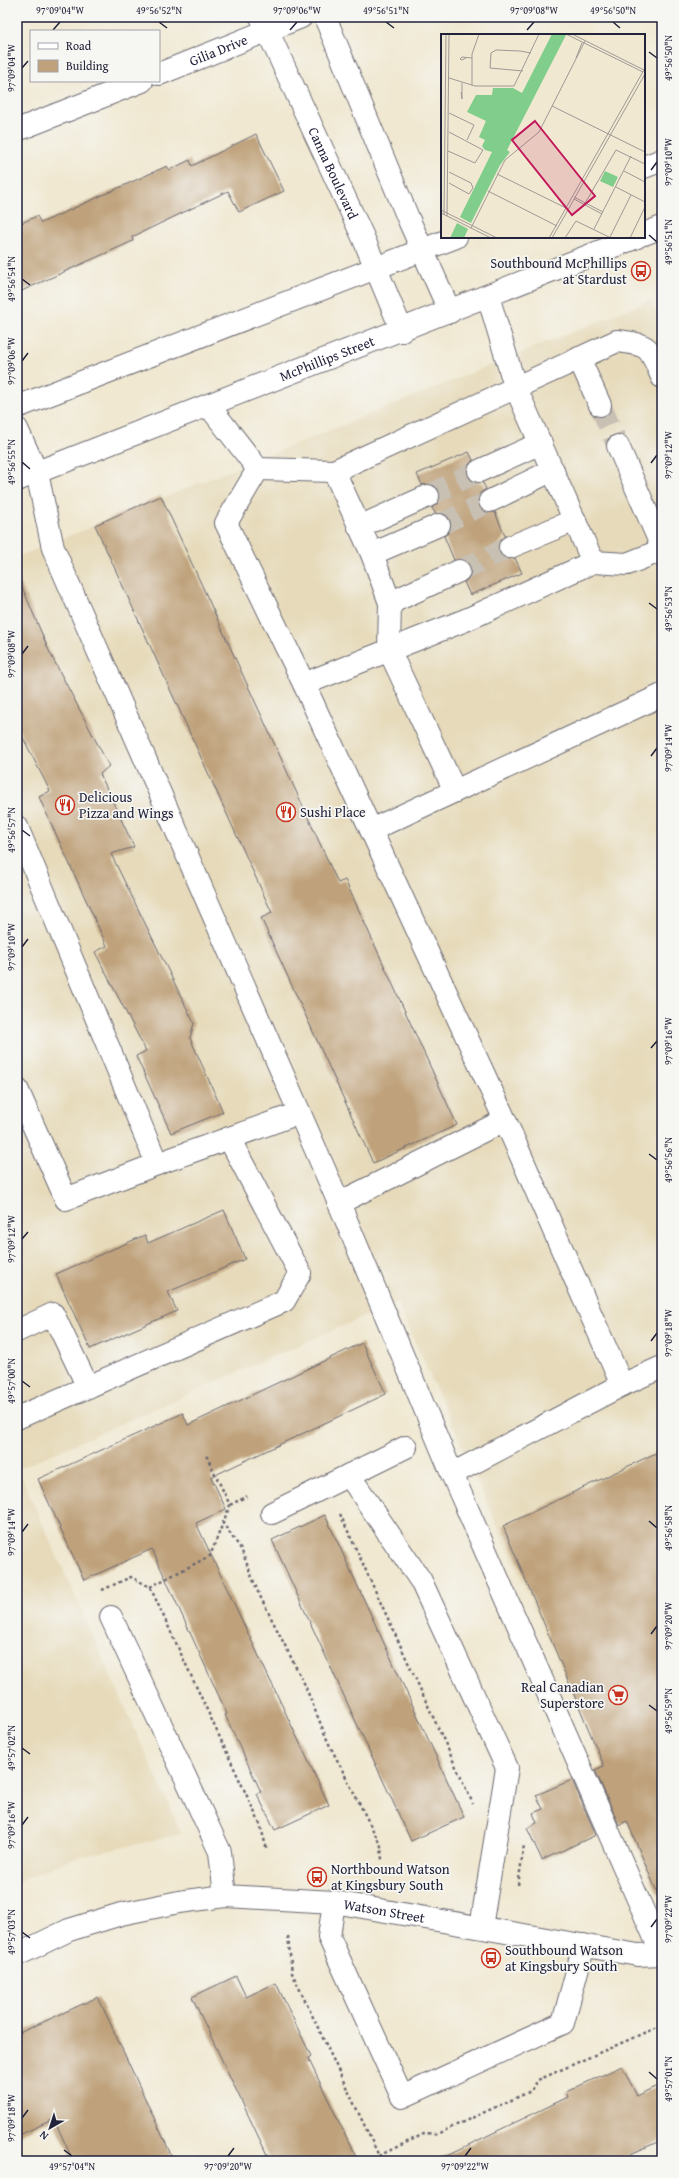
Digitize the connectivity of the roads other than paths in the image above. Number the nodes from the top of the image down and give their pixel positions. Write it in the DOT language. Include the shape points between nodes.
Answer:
graph roads {
  1 [pos="301,17"];
  2 [pos="325,17"];
  3 [pos="264,24"];
  4 [pos="160,74"];
  5 [pos="139,82"];
  6 [pos="17,130"];
  7 [pos="662,160"];
  8 [pos="645,167"];
  9 [pos="662,227"];
  10 [pos="645,234"];
  11 [pos="453,238"];
  12 [pos="634,238"];
  13 [pos="423,249"];
  14 [pos="375,268"];
  15 [pos="488,296"];
  16 [pos="450,312"];
  17 [pos="402,331"];
  18 [pos="579,358"];
  19 [pos="662,377"];
  20 [pos="515,386"];
  21 [pos="600,405"];
  22 [pos="209,406"];
  23 [pos="17,407"];
  24 [pos="17,429"];
  25 [pos="541,442"];
  26 [pos="618,446"];
  27 [pos="258,468"];
  28 [pos="553,470"];
  29 [pos="334,471"];
  30 [pos="479,471"];
  31 [pos="37,473"];
  32 [pos="17,480"];
  33 [pos="428,496"];
  34 [pos="490,501"];
  35 [pos="575,520"];
  36 [pos="439,525"];
  37 [pos="359,527"];
  38 [pos="662,547"];
  39 [pos="510,548"];
  40 [pos="662,550"];
  41 [pos="372,554"];
  42 [pos="593,562"];
  43 [pos="459,571"];
  44 [pos="390,603"];
  45 [pos="389,650"];
  46 [pos="304,684"];
  47 [pos="662,695"];
  48 [pos="455,791"];
  49 [pos="17,827"];
  50 [pos="371,830"];
  51 [pos="17,1089"];
  52 [pos="299,1113"];
  53 [pos="505,1120"];
  54 [pos="229,1138"];
  55 [pos="156,1164"];
  56 [pos="339,1203"];
  57 [pos="17,1331"];
  58 [pos="662,1367"];
  59 [pos="622,1385"];
  60 [pos="88,1387"];
  61 [pos="17,1418"];
  62 [pos="406,1447"];
  63 [pos="452,1474"];
  64 [pos="349,1475"];
  65 [pos="272,1513"];
  66 [pos="111,1617"];
  67 [pos="225,1896"];
  68 [pos="334,1902"];
  69 [pos="481,1927"];
  70 [pos="584,1945"];
  71 [pos="17,1954"];
  72 [pos="662,1954"];
  1 -- 3 [label="street, Gilia Drive"];
  2 -- 13 [label="street"];
  3 -- 4 [label="street, Gilia Drive"];
  3 -- 14 [label="street, Canna Boulevard"];
  5 -- 6 [label="street"];
  7 -- 8 [label="street"];
  9 -- 10 [label="street"];
  11 -- 13 [label="street"];
  12 -- 15 [label="street, McPhillips Street"];
  13 -- 14 [label="street"];
  13 -- 16 [label="street"];
  14 -- 17 [label="street, Canna Boulevard"];
  14 -- 23 [label="street"];
  15 -- 16 [label="street, McPhillips Street"];
  15 -- 20 [label="street"];
  16 -- 17 [label="street, McPhillips Street"];
  17 -- 22 [label="street, McPhillips Street"];
  18 -- 19 [label="street" via="617,340 640,343 650,350"];
  18 -- 20 [label="street"];
  18 -- 21 [label="street"];
  20 -- 25 [label="street"];
  20 -- 29 [label="street"];
  22 -- 27 [label="street"];
  22 -- 31 [label="street, McPhillips Street"];
  24 -- 31 [label="street"];
  25 -- 28 [label="street"];
  25 -- 30 [label="street"];
  26 -- 38 [label="street"];
  27 -- 29 [label="street"];
  27 -- 46 [label="street" via="226,522"];
  28 -- 34 [label="street"];
  28 -- 35 [label="street"];
  29 -- 37 [label="street"];
  31 -- 32 [label="street, McPhillips Street"];
  31 -- 52 [label="street" via="53,548"];
  33 -- 37 [label="street"];
  35 -- 39 [label="street"];
  35 -- 42 [label="street"];
  36 -- 41 [label="street"];
  37 -- 41 [label="street"];
  40 -- 42 [label="street" via="627,564"];
  41 -- 44 [label="street"];
  42 -- 45 [label="street" via="468,619"];
  43 -- 44 [label="street"];
  44 -- 45 [label="street"];
  45 -- 46 [label="street"];
  45 -- 48 [label="street"];
  46 -- 50 [label="street"];
  47 -- 48 [label="street"];
  48 -- 50 [label="street"];
  49 -- 55 [label="street"];
  50 -- 53 [label="street"];
  51 -- 55 [label="street" via="66,1199"];
  52 -- 54 [label="street"];
  52 -- 56 [label="street"];
  53 -- 56 [label="street"];
  53 -- 59 [label="street"];
  54 -- 55 [label="street"];
  54 -- 60 [label="street" via="300,1273 284,1301"];
  56 -- 63 [label="street"];
  57 -- 60 [label="street" via="53,1314"];
  58 -- 59 [label="street"];
  59 -- 63 [label="street"];
  60 -- 61 [label="street"];
  62 -- 64 [label="street"];
  63 -- 72 [label="street"];
  64 -- 65 [label="street"];
  64 -- 69 [label="street" via="421,1581 507,1768"];
  66 -- 67 [label="street" via="220,1852"];
  67 -- 68 [label="street, Watson Street"];
  67 -- 71 [label="street, Watson Street" via="179,1902 122,1914 69,1930"];
  68 -- 69 [label="street, Watson Street"];
  68 -- 70 [label="street" via="329,1937 402,2097 563,2023"];
  69 -- 70 [label="street, Watson Street"];
  70 -- 72 [label="street, Watson Street" via="638,1955"];
}
